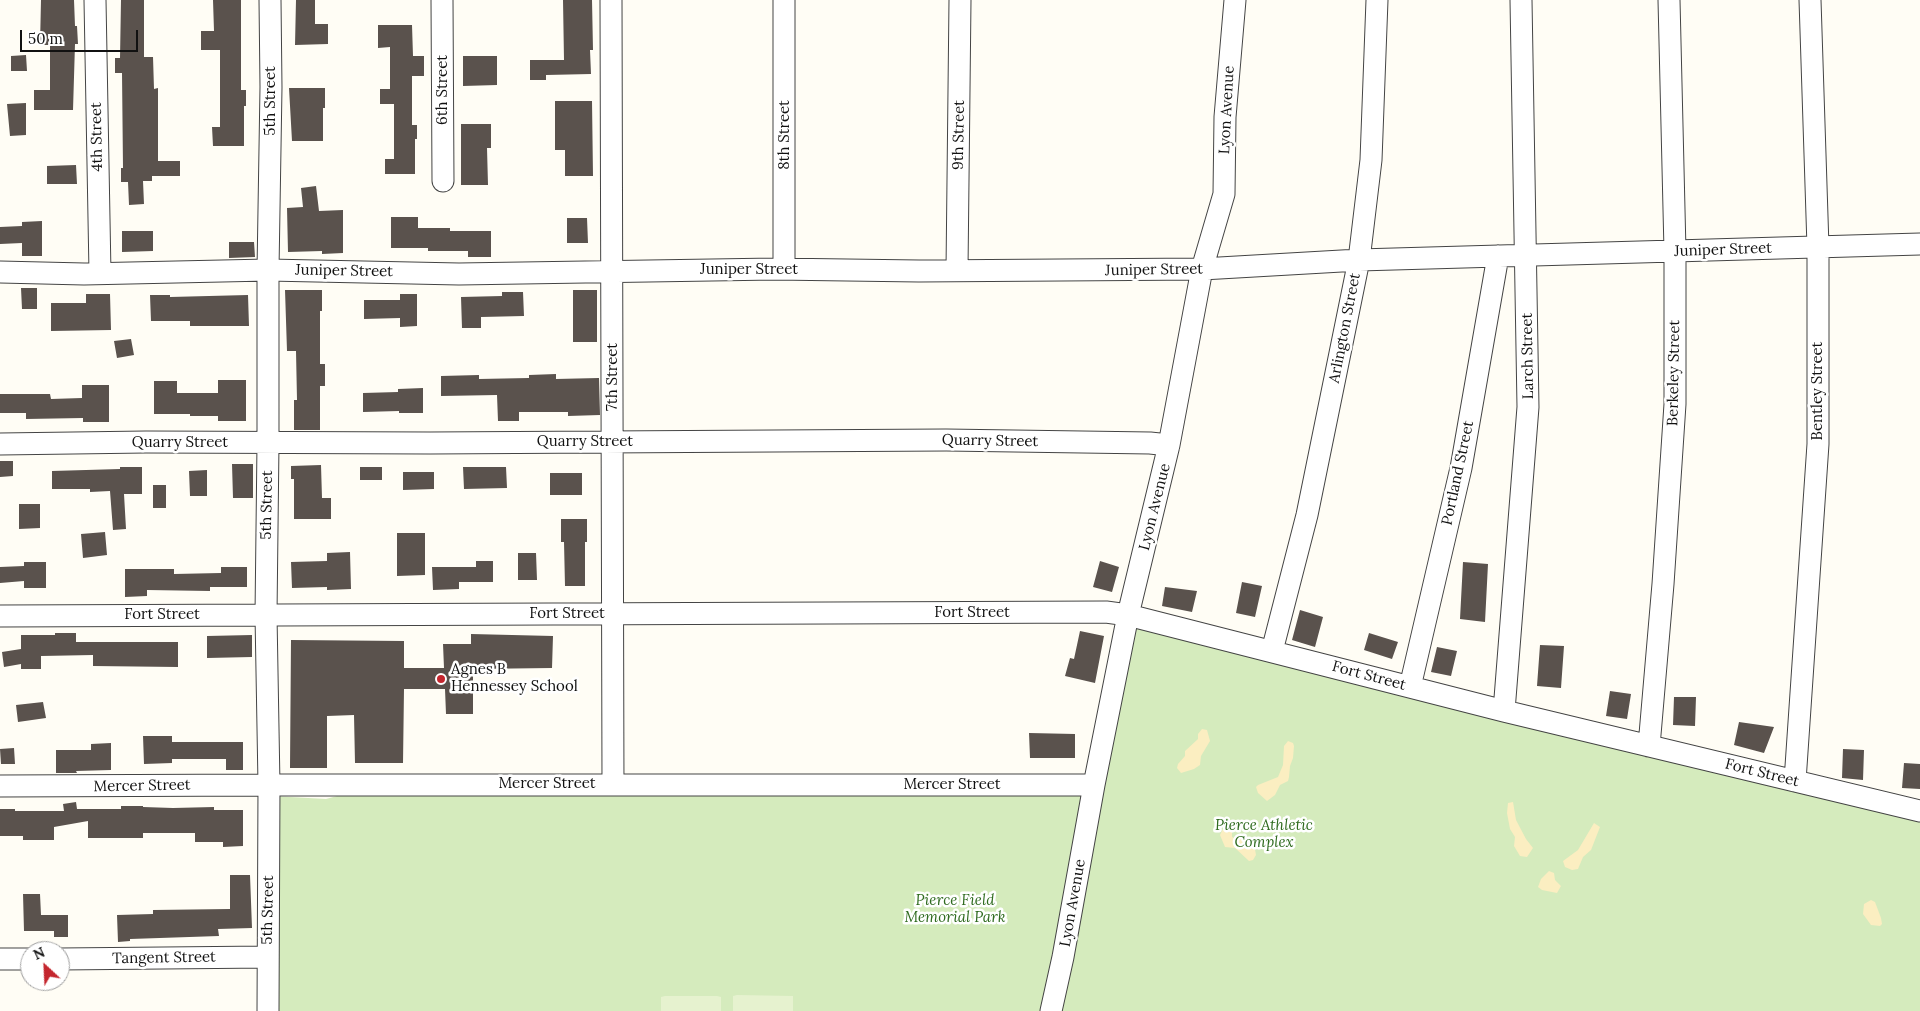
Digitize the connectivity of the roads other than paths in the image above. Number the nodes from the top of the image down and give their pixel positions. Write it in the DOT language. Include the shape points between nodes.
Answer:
graph roads {
  1 [pos="95,0"];
  2 [pos="270,0"];
  3 [pos="442,0"];
  4 [pos="611,0"];
  5 [pos="784,0"];
  6 [pos="960,0"];
  7 [pos="1235,0"];
  8 [pos="1377,0"];
  9 [pos="1521,0"];
  10 [pos="1669,0"];
  11 [pos="1810,0"];
  12 [pos="443,181"];
  13 [pos="1920,244"];
  14 [pos="1818,247"];
  15 [pos="1675,251"];
  16 [pos="1498,256"];
  17 [pos="1526,256"];
  18 [pos="1359,260"];
  19 [pos="1202,269"];
  20 [pos="268,270"];
  21 [pos="784,270"];
  22 [pos="957,270"];
  23 [pos="612,271"];
  24 [pos="0,272"];
  25 [pos="100,273"];
  26 [pos="613,442"];
  27 [pos="268,443"];
  28 [pos="0,444"];
  29 [pos="1170,445"];
  30 [pos="614,614"];
  31 [pos="266,615"];
  32 [pos="1128,615"];
  33 [pos="0,616"];
  34 [pos="1272,650"];
  35 [pos="1410,687"];
  36 [pos="1504,711"];
  37 [pos="1648,746"];
  38 [pos="1795,781"];
  39 [pos="269,784"];
  40 [pos="613,784"];
  41 [pos="1094,785"];
  42 [pos="0,786"];
  43 [pos="1920,811"];
  44 [pos="267,957"];
  45 [pos="20,959"];
  46 [pos="70,959"];
  47 [pos="0,960"];
  48 [pos="268,1011"];
  49 [pos="1051,1011"];
  1 -- 25 [label="street, 4th Street"];
  2 -- 20 [label="street, 5th Street" via="272,87"];
  3 -- 12 [label="street, 6th Street"];
  4 -- 23 [label="street, 7th Street"];
  5 -- 21 [label="street, 8th Street"];
  6 -- 22 [label="street, 9th Street"];
  7 -- 19 [label="street, Lyon Avenue" via="1225,117 1224,194"];
  8 -- 18 [label="street, Arlington Street" via="1371,160"];
  9 -- 17 [label="street, Larch Street"];
  10 -- 15 [label="street, Berkeley Street"];
  11 -- 14 [label="street, Bentley Street"];
  13 -- 14 [label="street, Juniper Street"];
  14 -- 15 [label="street, Juniper Street"];
  14 -- 38 [label="street, Bentley Street" via="1818,444"];
  15 -- 17 [label="street, Juniper Street"];
  15 -- 37 [label="street, Berkeley Street" via="1675,404"];
  16 -- 17 [label="street, Juniper Street"];
  16 -- 18 [label="street, Juniper Street"];
  16 -- 35 [label="street, Portland Street" via="1460,468"];
  17 -- 36 [label="street, Larch Street" via="1528,407"];
  18 -- 19 [label="street, Juniper Street"];
  18 -- 34 [label="street, Arlington Street" via="1307,515"];
  19 -- 22 [label="street, Juniper Street"];
  19 -- 29 [label="street, Lyon Avenue"];
  20 -- 23 [label="street, Juniper Street" via="459,274"];
  20 -- 25 [label="street, Juniper Street"];
  20 -- 27 [label="street, 5th Street"];
  21 -- 22 [label="street, Juniper Street"];
  21 -- 23 [label="street, Juniper Street"];
  23 -- 26 [label="street, 7th Street"];
  24 -- 25 [label="street, Juniper Street"];
  26 -- 27 [label="street, Quarry Street"];
  26 -- 29 [label="street, Quarry Street" via="946,440"];
  26 -- 30 [label="street, 7th Street"];
  27 -- 28 [label="street, Quarry Street"];
  27 -- 31 [label="street, 5th Street"];
  29 -- 32 [label="street, Lyon Avenue"];
  30 -- 31 [label="street, Fort Street"];
  30 -- 32 [label="street, Fort Street" via="1106,612"];
  30 -- 40 [label="street, 7th Street"];
  31 -- 33 [label="street, Fort Street"];
  31 -- 39 [label="street, 5th Street"];
  32 -- 34 [label="street, Fort Street"];
  32 -- 41 [label="street, Lyon Avenue"];
  34 -- 35 [label="street, Fort Street"];
  35 -- 36 [label="street, Fort Street"];
  36 -- 37 [label="street, Fort Street"];
  37 -- 38 [label="street, Fort Street"];
  38 -- 43 [label="street, Fort Street"];
  39 -- 40 [label="street, Mercer Street"];
  39 -- 42 [label="street, Mercer Street"];
  39 -- 44 [label="street, 5th Street"];
  40 -- 41 [label="street, Mercer Street"];
  41 -- 49 [label="street, Lyon Avenue"];
  44 -- 46 [label="street, Tangent Street"];
  44 -- 48 [label="street, 5th Street"];
  45 -- 47 [label="street"];
}
